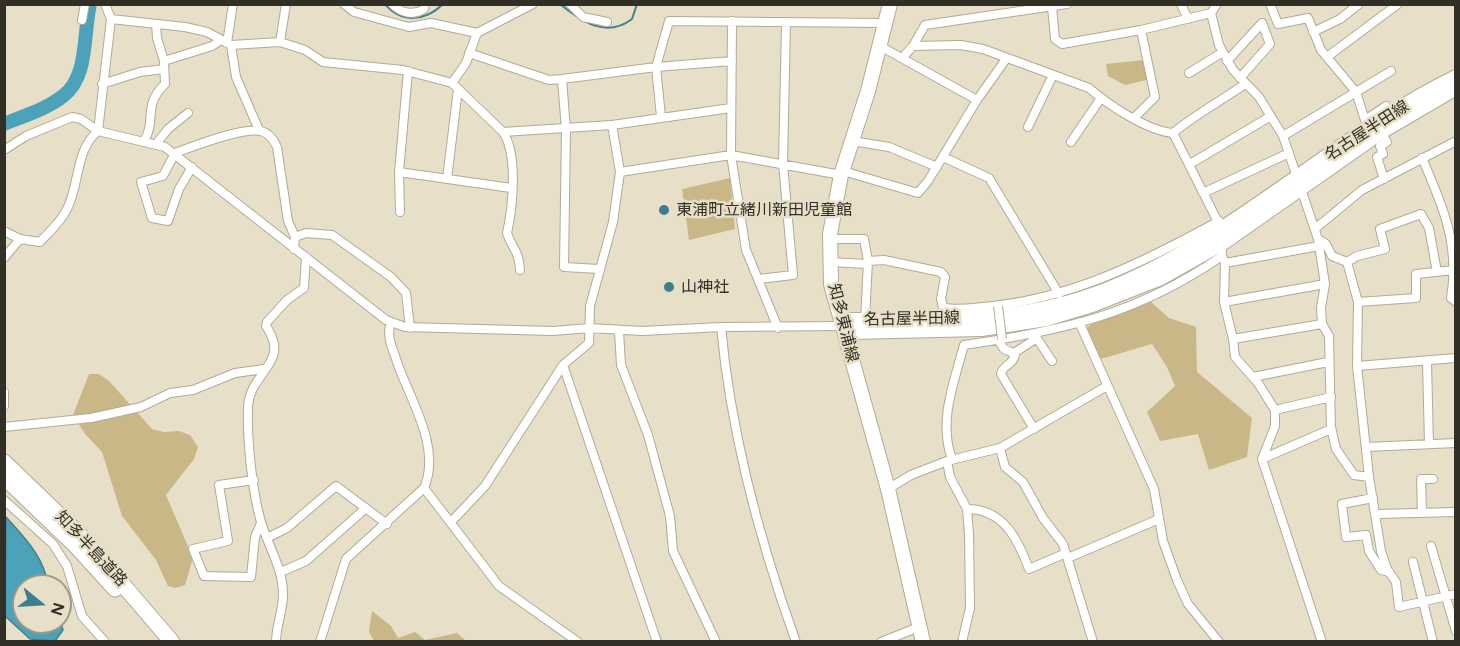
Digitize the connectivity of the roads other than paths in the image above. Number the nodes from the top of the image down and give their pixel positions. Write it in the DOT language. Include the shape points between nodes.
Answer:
graph roads {
  1 [pos="85,4"];
  2 [pos="105,4"];
  3 [pos="233,4"];
  4 [pos="286,4"];
  5 [pos="344,4"];
  6 [pos="392,4"];
  7 [pos="425,4"];
  8 [pos="533,4"];
  9 [pos="570,4"];
  10 [pos="890,4"];
  11 [pos="1067,4"];
  12 [pos="1181,4"];
  13 [pos="1217,4"];
  14 [pos="1270,4"];
  15 [pos="1359,4"];
  16 [pos="1398,4"];
  17 [pos="1052,7"];
  18 [pos="1211,12"];
  19 [pos="111,19"];
  20 [pos="1188,19"];
  21 [pos="82,20"];
  22 [pos="732,21"];
  23 [pos="607,22"];
  24 [pos="156,24"];
  25 [pos="786,24"];
  26 [pos="885,24"];
  27 [pos="1141,30"];
  28 [pos="1313,32"];
  29 [pos="477,33"];
  30 [pos="226,42"];
  31 [pos="280,42"];
  32 [pos="880,46"];
  33 [pos="913,46"];
  34 [pos="1222,52"];
  35 [pos="469,53"];
  36 [pos="903,57"];
  37 [pos="1327,57"];
  38 [pos="1006,59"];
  39 [pos="732,61"];
  40 [pos="1227,61"];
  41 [pos="164,65"];
  42 [pos="656,67"];
  43 [pos="408,71"];
  44 [pos="1391,71"];
  45 [pos="1189,73"];
  46 [pos="1053,75"];
  47 [pos="1455,77"];
  48 [pos="562,79"];
  49 [pos="1242,81"];
  50 [pos="102,84"];
  51 [pos="455,86"];
  52 [pos="1455,88"];
  53 [pos="1356,92"];
  54 [pos="1101,98"];
  55 [pos="977,100"];
  56 [pos="731,108"];
  57 [pos="188,113"];
  58 [pos="1390,114"];
  59 [pos="1271,116"];
  60 [pos="661,117"];
  61 [pos="1135,117"];
  62 [pos="612,125"];
  63 [pos="1028,128"];
  64 [pos="259,130"];
  65 [pos="566,130"];
  66 [pos="98,131"];
  67 [pos="503,132"];
  68 [pos="1381,132"];
  69 [pos="1173,133"];
  70 [pos="1283,136"];
  71 [pos="144,141"];
  72 [pos="852,141"];
  73 [pos="1455,141"];
  74 [pos="1071,142"];
  75 [pos="156,144"];
  76 [pos="4,150"];
  77 [pos="175,153"];
  78 [pos="1289,153"];
  79 [pos="731,155"];
  80 [pos="943,157"];
  81 [pos="1422,158"];
  82 [pos="783,164"];
  83 [pos="1190,164"];
  84 [pos="937,167"];
  85 [pos="192,168"];
  86 [pos="399,172"];
  87 [pos="620,172"];
  88 [pos="842,173"];
  89 [pos="447,179"];
  90 [pos="1384,179"];
  91 [pos="1298,182"];
  92 [pos="511,188"];
  93 [pos="1203,194"];
  94 [pos="400,212"];
  95 [pos="1220,224"];
  96 [pos="1316,228"];
  97 [pos="4,231"];
  98 [pos="295,237"];
  99 [pos="830,238"];
  100 [pos="20,239"];
  101 [pos="1318,243"];
  102 [pos="294,249"];
  103 [pos="1223,254"];
  104 [pos="306,257"];
  105 [pos="4,258"];
  106 [pos="830,262"];
  107 [pos="867,262"];
  108 [pos="1347,262"];
  109 [pos="599,269"];
  110 [pos="520,270"];
  111 [pos="1454,270"];
  112 [pos="1437,272"];
  113 [pos="759,279"];
  114 [pos="1325,285"];
  115 [pos="1059,294"];
  116 [pos="1224,302"];
  117 [pos="1358,302"];
  118 [pos="1455,302"];
  119 [pos="998,306"];
  120 [pos="865,320"];
  121 [pos="391,323"];
  122 [pos="1080,324"];
  123 [pos="1322,324"];
  124 [pos="842,326"];
  125 [pos="721,327"];
  126 [pos="410,328"];
  127 [pos="589,328"];
  128 [pos="778,328"];
  129 [pos="619,331"];
  130 [pos="1036,335"];
  131 [pos="1233,339"];
  132 [pos="1000,340"];
  133 [pos="1014,353"];
  134 [pos="1455,358"];
  135 [pos="1052,361"];
  136 [pos="1328,362"];
  137 [pos="1427,362"];
  138 [pos="563,365"];
  139 [pos="1357,366"];
  140 [pos="264,369"];
  141 [pos="1253,377"];
  142 [pos="1107,386"];
  143 [pos="4,392"];
  144 [pos="1331,397"];
  145 [pos="4,406"];
  146 [pos="1275,410"];
  147 [pos="1331,427"];
  148 [pos="4,428"];
  149 [pos="1034,429"];
  150 [pos="1455,443"];
  151 [pos="1429,444"];
  152 [pos="1366,447"];
  153 [pos="1000,448"];
  154 [pos="1262,459"];
  155 [pos="950,460"];
  156 [pos="4,462"];
  157 [pos="4,477"];
  158 [pos="1369,477"];
  159 [pos="1432,479"];
  160 [pos="254,480"];
  161 [pos="424,488"];
  162 [pos="888,489"];
  163 [pos="1373,498"];
  164 [pos="4,500"];
  165 [pos="366,508"];
  166 [pos="967,509"];
  167 [pos="1455,512"];
  168 [pos="1422,513"];
  169 [pos="1377,514"];
  170 [pos="1159,519"];
  171 [pos="451,522"];
  172 [pos="261,524"];
  173 [pos="387,524"];
  174 [pos="267,538"];
  175 [pos="1431,546"];
  176 [pos="1067,556"];
  177 [pos="1413,562"];
  178 [pos="280,572"];
  179 [pos="1389,572"];
  180 [pos="1451,595"];
  181 [pos="1423,602"];
  182 [pos="919,627"];
  183 [pos="1455,631"];
  184 [pos="105,642"];
  185 [pos="159,642"];
  186 [pos="172,642"];
  187 [pos="276,642"];
  188 [pos="320,642"];
  189 [pos="578,642"];
  190 [pos="657,642"];
  191 [pos="716,642"];
  192 [pos="796,642"];
  193 [pos="881,642"];
  194 [pos="922,642"];
  195 [pos="962,642"];
  196 [pos="1092,642"];
  197 [pos="1219,642"];
  198 [pos="1322,642"];
  199 [pos="1433,642"];
  1 -- 21 [label="street"];
  2 -- 19 [label="street"];
  3 -- 30 [label="street"];
  4 -- 31 [label="street"];
  5 -- 29 [label="street" via="354,12 409,27 431,23"];
  6 -- 7 [label="street" via="400,12 416,13"];
  8 -- 29 [label="street"];
  9 -- 23 [label="street" via="583,17"];
  10 -- 26 [label="main road, 知多東浦線"];
  11 -- 17 [label="street"];
  12 -- 20 [label="street"];
  13 -- 18 [label="street"];
  14 -- 28 [label="street" via="1278,24 1308,18"];
  15 -- 28 [label="street"];
  16 -- 37 [label="street"];
  17 -- 27 [label="street" via="1055,39 1062,44"];
  17 -- 33 [label="street" via="925,25"];
  18 -- 20 [label="street"];
  18 -- 34 [label="street"];
  19 -- 24 [label="street"];
  19 -- 50 [label="street"];
  20 -- 27 [label="street"];
  22 -- 25 [label="street"];
  22 -- 39 [label="street"];
  22 -- 42 [label="street" via="669,21"];
  24 -- 30 [label="street" via="185,27"];
  24 -- 41 [label="street"];
  25 -- 26 [label="street"];
  25 -- 82 [label="street"];
  26 -- 32 [label="main road, 知多東浦線"];
  27 -- 61 [label="street" via="1155,97"];
  28 -- 37 [label="street"];
  29 -- 35 [label="street"];
  30 -- 31 [label="street"];
  30 -- 41 [label="street"];
  30 -- 64 [label="street"];
  31 -- 43 [label="street" via="305,50 323,62"];
  32 -- 36 [label="street"];
  32 -- 72 [label="main road, 知多東浦線"];
  33 -- 36 [label="street"];
  33 -- 38 [label="street" via="961,45"];
  34 -- 40 [label="street"];
  34 -- 45 [label="street"];
  35 -- 48 [label="street" via="549,80"];
  35 -- 51 [label="street"];
  36 -- 55 [label="street"];
  37 -- 53 [label="street"];
  38 -- 46 [label="street"];
  38 -- 55 [label="street"];
  39 -- 42 [label="street"];
  39 -- 56 [label="street"];
  40 -- 49 [label="street"];
  40 -- 49 [label="street" via="1262,23 1270,44"];
  41 -- 50 [label="street"];
  41 -- 71 [label="street" via="165,84 154,94"];
  42 -- 48 [label="street"];
  42 -- 60 [label="street"];
  43 -- 51 [label="street"];
  43 -- 86 [label="street"];
  44 -- 53 [label="street"];
  46 -- 54 [label="street" via="1089,88"];
  46 -- 63 [label="street"];
  47 -- 58 [label="main road, 名古屋半田線"];
  48 -- 65 [label="street"];
  49 -- 59 [label="street"];
  49 -- 69 [label="street" via="1214,106 1202,109"];
  50 -- 66 [label="street"];
  51 -- 67 [label="street"];
  51 -- 89 [label="street"];
  52 -- 68 [label="main road, 名古屋半田線"];
  53 -- 58 [label="street" via="1365,120 1386,106"];
  53 -- 70 [label="street"];
  54 -- 61 [label="street"];
  54 -- 74 [label="street"];
  55 -- 80 [label="street"];
  56 -- 60 [label="street"];
  56 -- 79 [label="street"];
  57 -- 75 [label="street"];
  58 -- 91 [label="main road, 名古屋半田線"];
  59 -- 70 [label="street"];
  59 -- 83 [label="street"];
  60 -- 62 [label="street"];
  61 -- 69 [label="street" via="1160,132"];
  62 -- 65 [label="street"];
  62 -- 87 [label="street"];
  64 -- 77 [label="street" via="217,138"];
  64 -- 98 [label="street" via="271,137 277,147 288,221"];
  65 -- 67 [label="street"];
  65 -- 109 [label="street" via="564,267"];
  66 -- 71 [label="street"];
  66 -- 76 [label="street" via="72,117"];
  66 -- 100 [label="street" via="81,157 67,210 40,242"];
  67 -- 92 [label="street" via="512,157"];
  68 -- 90 [label="street" via="1387,142 1380,146 1383,154 1377,157"];
  68 -- 91 [label="main road, 名古屋半田線"];
  69 -- 83 [label="street"];
  70 -- 78 [label="street"];
  71 -- 75 [label="street"];
  72 -- 84 [label="street" via="889,147"];
  72 -- 88 [label="main road, 知多東浦線"];
  73 -- 81 [label="street"];
  75 -- 77 [label="street"];
  77 -- 85 [label="street"];
  77 -- 85 [label="street" via="163,176 141,182 152,218 168,221 179,189"];
  78 -- 91 [label="street"];
  78 -- 93 [label="street"];
  79 -- 82 [label="street"];
  79 -- 87 [label="street"];
  79 -- 113 [label="street" via="746,250"];
  80 -- 84 [label="street"];
  80 -- 115 [label="street" via="988,178"];
  81 -- 90 [label="street"];
  81 -- 111 [label="street" via="1448,216"];
  82 -- 88 [label="street"];
  82 -- 113 [label="street" via="793,275"];
  83 -- 93 [label="street"];
  84 -- 88 [label="street" via="918,193"];
  85 -- 102 [label="street"];
  86 -- 89 [label="street"];
  86 -- 94 [label="street"];
  87 -- 109 [label="street" via="613,222"];
  88 -- 99 [label="main road, 知多東浦線"];
  89 -- 92 [label="street"];
  90 -- 96 [label="street" via="1362,190"];
  91 -- 95 [label="main road, 名古屋半田線"];
  91 -- 96 [label="street"];
  91 -- 103 [label="main road, 名古屋半田線"];
  92 -- 110 [label="street" via="507,233 519,252"];
  93 -- 95 [label="street"];
  95 -- 103 [label="street"];
  95 -- 115 [label="street" via="1098,281"];
  95 -- 120 [label="main road, 名古屋半田線" via="1157,269 1063,304 981,318"];
  96 -- 101 [label="street"];
  97 -- 100 [label="street"];
  98 -- 102 [label="street"];
  98 -- 126 [label="street" via="306,233 332,235 377,267 406,293"];
  99 -- 106 [label="main road, 知多東浦線"];
  99 -- 107 [label="street" via="864,239"];
  100 -- 105 [label="street"];
  101 -- 103 [label="street"];
  101 -- 108 [label="street" via="1326,244 1332,256"];
  101 -- 114 [label="street"];
  102 -- 104 [label="street"];
  103 -- 116 [label="street"];
  103 -- 122 [label="street" via="1144,300"];
  103 -- 124 [label="main road, 名古屋半田線" via="1046,319 981,329 851,332"];
  104 -- 121 [label="street"];
  104 -- 140 [label="street" via="303,288 267,322 276,348 275,357"];
  106 -- 107 [label="street"];
  106 -- 124 [label="main road, 知多東浦線" via="831,284"];
  107 -- 119 [label="street" via="884,260 941,272 945,277 940,303 948,309"];
  107 -- 120 [label="street"];
  108 -- 112 [label="street" via="1385,249 1380,229 1421,214 1429,228"];
  108 -- 117 [label="street"];
  109 -- 127 [label="street"];
  111 -- 112 [label="street"];
  111 -- 118 [label="street" via="1451,298"];
  112 -- 117 [label="street" via="1416,274 1416,298"];
  113 -- 128 [label="street"];
  114 -- 116 [label="street"];
  114 -- 123 [label="street"];
  115 -- 119 [label="street"];
  116 -- 131 [label="street"];
  117 -- 139 [label="street"];
  119 -- 132 [label="street, bridge"];
  120 -- 124 [label="main road, 名古屋半田線" via="850,320"];
  121 -- 126 [label="street"];
  121 -- 161 [label="street" via="390,341 429,448 430,472"];
  122 -- 130 [label="street"];
  122 -- 142 [label="street"];
  123 -- 131 [label="street"];
  123 -- 136 [label="street" via="1329,336"];
  124 -- 128 [label="street"];
  124 -- 162 [label="main road, 知多東浦線"];
  125 -- 128 [label="street"];
  125 -- 129 [label="street"];
  125 -- 192 [label="street" via="731,419 772,576"];
  126 -- 127 [label="street"];
  127 -- 129 [label="street"];
  127 -- 138 [label="street" via="589,343"];
  129 -- 191 [label="street" via="621,365 648,435 670,516 673,551"];
  130 -- 132 [label="street"];
  130 -- 133 [label="street"];
  130 -- 135 [label="street"];
  131 -- 141 [label="street" via="1235,357"];
  132 -- 133 [label="street" via="1004,349"];
  132 -- 155 [label="street" via="964,345 948,403"];
  133 -- 149 [label="street" via="1013,362 1001,374"];
  134 -- 137 [label="street"];
  136 -- 141 [label="street"];
  136 -- 144 [label="street"];
  137 -- 139 [label="street"];
  137 -- 151 [label="street"];
  138 -- 171 [label="street" via="485,486"];
  138 -- 190 [label="street"];
  139 -- 152 [label="street"];
  140 -- 148 [label="street" via="235,373 193,390 170,393 141,407 91,418"];
  140 -- 160 [label="street" via="249,401"];
  141 -- 146 [label="street"];
  142 -- 149 [label="street"];
  142 -- 170 [label="street" via="1154,489"];
  143 -- 145 [label="street"];
  144 -- 146 [label="street"];
  144 -- 147 [label="street"];
  146 -- 154 [label="street" via="1275,426"];
  147 -- 154 [label="street" via="1316,438"];
  147 -- 158 [label="street" via="1336,449 1353,475"];
  149 -- 153 [label="street"];
  150 -- 151 [label="street"];
  151 -- 152 [label="street"];
  152 -- 158 [label="street"];
  153 -- 155 [label="street"];
  153 -- 176 [label="street" via="1005,467 1023,482"];
  154 -- 198 [label="street"];
  155 -- 162 [label="street"];
  155 -- 166 [label="street" via="950,477"];
  156 -- 186 [label="highway, 知多半島道路" via="82,537"];
  157 -- 185 [label="highway, 知多半島道路" via="75,545"];
  158 -- 163 [label="street"];
  159 -- 168 [label="street" via="1421,479"];
  160 -- 172 [label="street"];
  160 -- 172 [label="street" via="219,485 228,540 193,549 204,576 251,577 255,537"];
  161 -- 171 [label="street"];
  161 -- 173 [label="street"];
  162 -- 182 [label="main road, 知多東浦線"];
  163 -- 169 [label="street"];
  163 -- 179 [label="street" via="1342,504 1346,537 1366,535 1369,551 1381,570"];
  164 -- 184 [label="street" via="53,544 67,566 82,616"];
  165 -- 173 [label="street"];
  165 -- 174 [label="street" via="336,486 287,528"];
  165 -- 178 [label="street" via="306,561"];
  166 -- 176 [label="street" via="989,514 1011,530 1029,569"];
  166 -- 195 [label="street" via="970,608"];
  167 -- 168 [label="street"];
  168 -- 169 [label="street"];
  169 -- 179 [label="street" via="1381,551"];
  170 -- 176 [label="street"];
  170 -- 197 [label="street" via="1167,556 1188,604"];
  171 -- 189 [label="street" via="499,586"];
  172 -- 174 [label="street"];
  173 -- 188 [label="street" via="346,559"];
  174 -- 178 [label="street"];
  175 -- 180 [label="street"];
  176 -- 196 [label="street"];
  177 -- 181 [label="street"];
  178 -- 187 [label="street" via="284,594"];
  179 -- 181 [label="street" via="1396,582 1399,607"];
  180 -- 181 [label="street"];
  180 -- 183 [label="street"];
  181 -- 199 [label="street"];
  182 -- 193 [label="street"];
  182 -- 194 [label="main road, 知多東浦線"];
}
